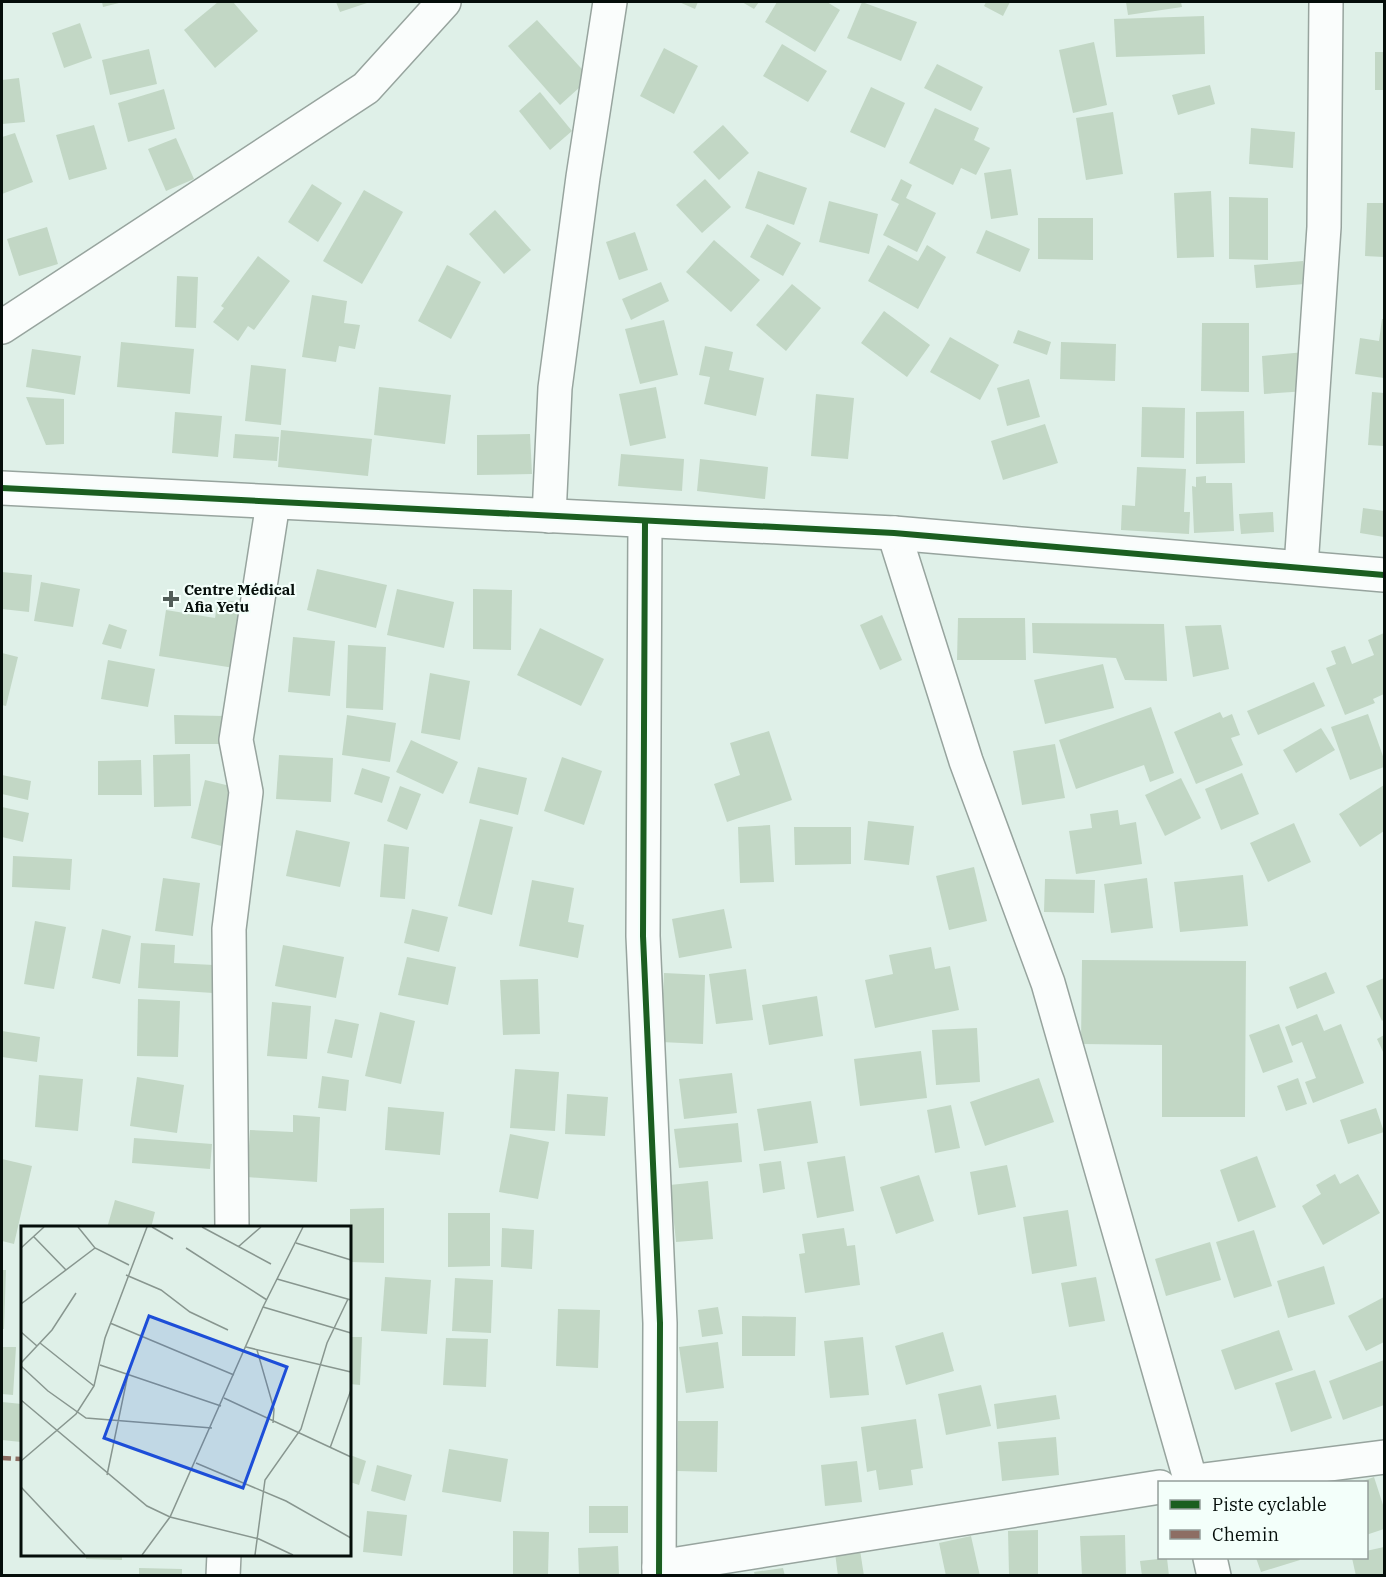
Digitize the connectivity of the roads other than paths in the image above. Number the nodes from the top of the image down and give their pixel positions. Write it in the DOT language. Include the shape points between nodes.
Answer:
graph roads {
  1 [pos="444,2"];
  2 [pos="610,2"];
  3 [pos="1326,2"];
  4 [pos="2,327"];
  5 [pos="2,488"];
  6 [pos="273,503"];
  7 [pos="549,516"];
  8 [pos="645,522"];
  9 [pos="894,533"];
  10 [pos="1301,567"];
  11 [pos="1384,575"];
  12 [pos="232,1226"];
  13 [pos="1384,1457"];
  14 [pos="1190,1481"];
  15 [pos="1198,1481"];
  16 [pos="1158,1487"];
  17 [pos="224,1556"];
  18 [pos="1210,1559"];
  19 [pos="659,1571"];
  20 [pos="223,1575"];
  21 [pos="1214,1575"];
  1 -- 4 [label="street" via="366,88"];
  2 -- 7 [label="street" via="555,388"];
  3 -- 10 [label="street" via="1324,227"];
  5 -- 6 [label="street"];
  6 -- 7 [label="street"];
  6 -- 12 [label="street" via="236,740 246,792 230,929"];
  7 -- 8 [label="street"];
  8 -- 9 [label="street"];
  8 -- 19 [label="street" via="643,936 660,1323"];
  9 -- 10 [label="street"];
  9 -- 14 [label="street" via="966,762 1048,983"];
  10 -- 11 [label="street"];
  13 -- 15 [label="street"];
  16 -- 19 [label="street"];
  17 -- 20 [label="street"];
  18 -- 21 [label="street"];
}
